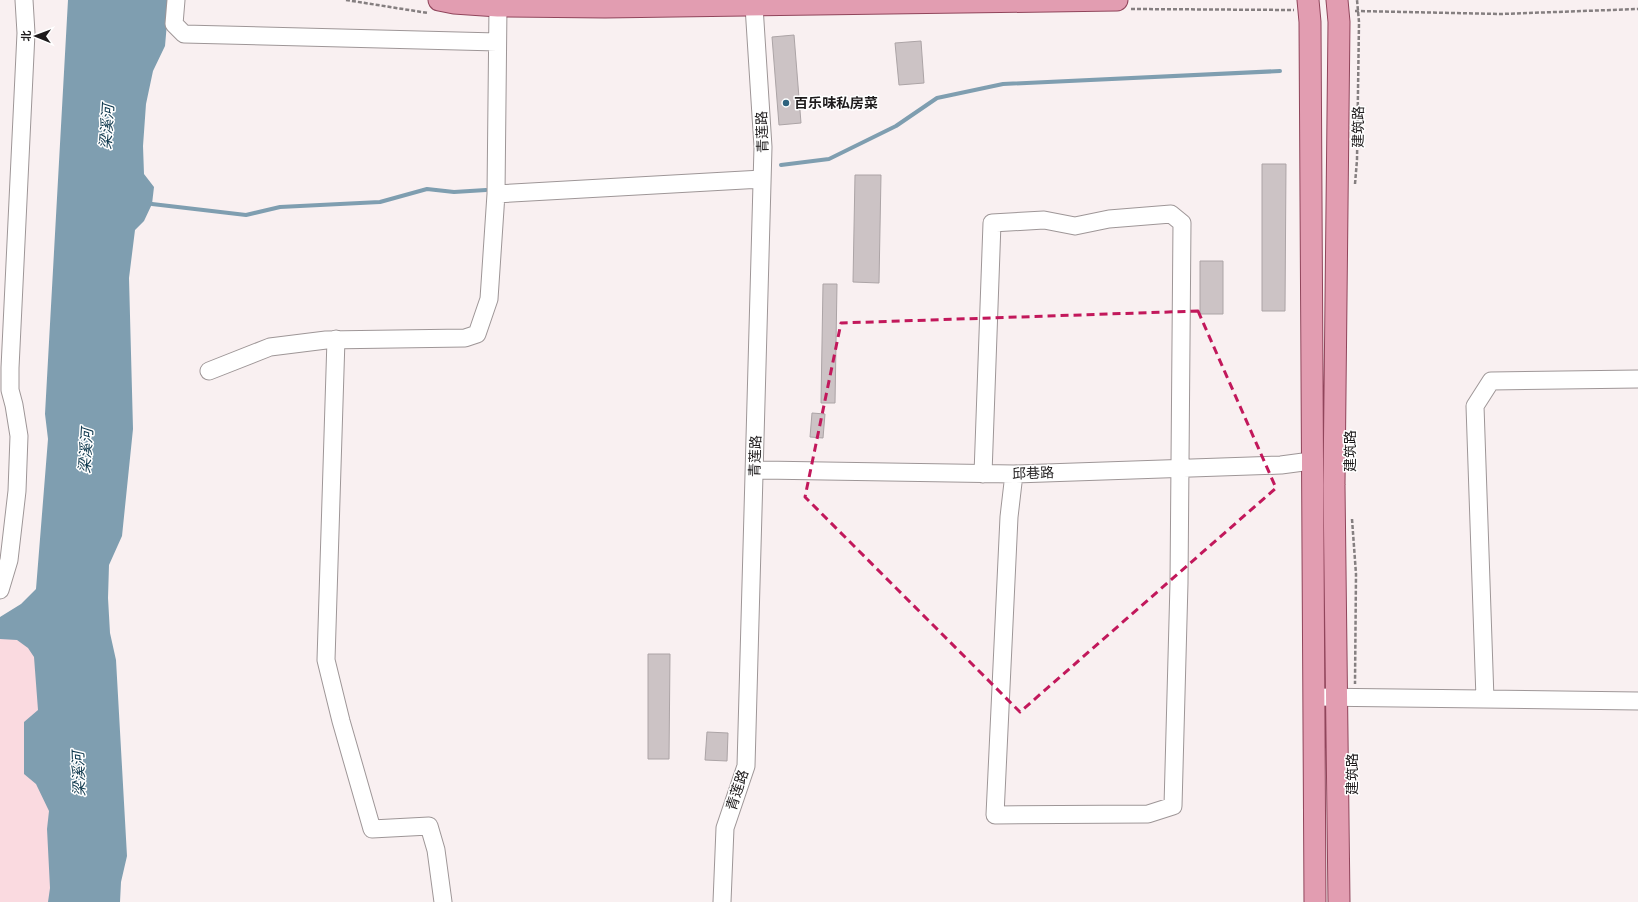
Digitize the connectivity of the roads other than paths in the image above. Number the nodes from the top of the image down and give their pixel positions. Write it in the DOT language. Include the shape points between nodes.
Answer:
graph roads {
  1 [pos="24,0"];
  2 [pos="176,0"];
  3 [pos="1117,0"];
  4 [pos="1308,0"];
  5 [pos="1337,0"];
  6 [pos="434,6"];
  7 [pos="498,6"];
  8 [pos="754,6"];
  9 [pos="497,42"];
  10 [pos="762,179"];
  11 [pos="496,194"];
  12 [pos="336,339"];
  13 [pos="5,371"];
  14 [pos="209,371"];
  15 [pos="1638,380"];
  16 [pos="1311,461"];
  17 [pos="1180,468"];
  18 [pos="755,470"];
  19 [pos="983,474"];
  20 [pos="1014,474"];
  21 [pos="0,590"];
  22 [pos="1313,697"];
  23 [pos="1345,697"];
  24 [pos="1485,699"];
  25 [pos="1638,701"];
  26 [pos="443,902"];
  27 [pos="722,902"];
  28 [pos="1315,902"];
  29 [pos="1339,902"];
  1 -- 13 [label="street" via="26,33"];
  2 -- 9 [label="street" via="174,24 184,34"];
  3 -- 8 [label="main road"];
  4 -- 16 [label="main road"];
  5 -- 23 [label="main road, 建筑路" via="1339,22 1334,485"];
  6 -- 7 [label="main road" via="454,3"];
  7 -- 8 [label="main road"];
  7 -- 9 [label="street"];
  8 -- 10 [label="street, 青莲路" via="763,147"];
  9 -- 11 [label="street"];
  10 -- 11 [label="street"];
  10 -- 18 [label="street, 青莲路"];
  11 -- 12 [label="street" via="489,299 477,334 465,338"];
  12 -- 14 [label="street" via="270,347"];
  12 -- 26 [label="street" via="326,660 372,829 429,826 436,850"];
  13 -- 21 [label="street" via="19,436 17,492 9,560"];
  15 -- 24 [label="street" via="1491,381 1475,406"];
  16 -- 17 [label="street, 邱巷路" via="1281,465"];
  16 -- 22 [label="main road"];
  17 -- 19 [label="street" via="1182,223 1171,214 1109,219 1075,226 1044,220 992,222"];
  17 -- 20 [label="street, 邱巷路"];
  17 -- 20 [label="street" via="1172,806 1148,814 995,815 1009,517"];
  18 -- 19 [label="street, 邱巷路"];
  18 -- 27 [label="street, 青莲路" via="746,766 725,828"];
  19 -- 20 [label="street, 邱巷路"];
  22 -- 23 [label="street"];
  22 -- 28 [label="main road"];
  23 -- 24 [label="street"];
  23 -- 29 [label="main road, 建筑路"];
  24 -- 25 [label="street"];
}
